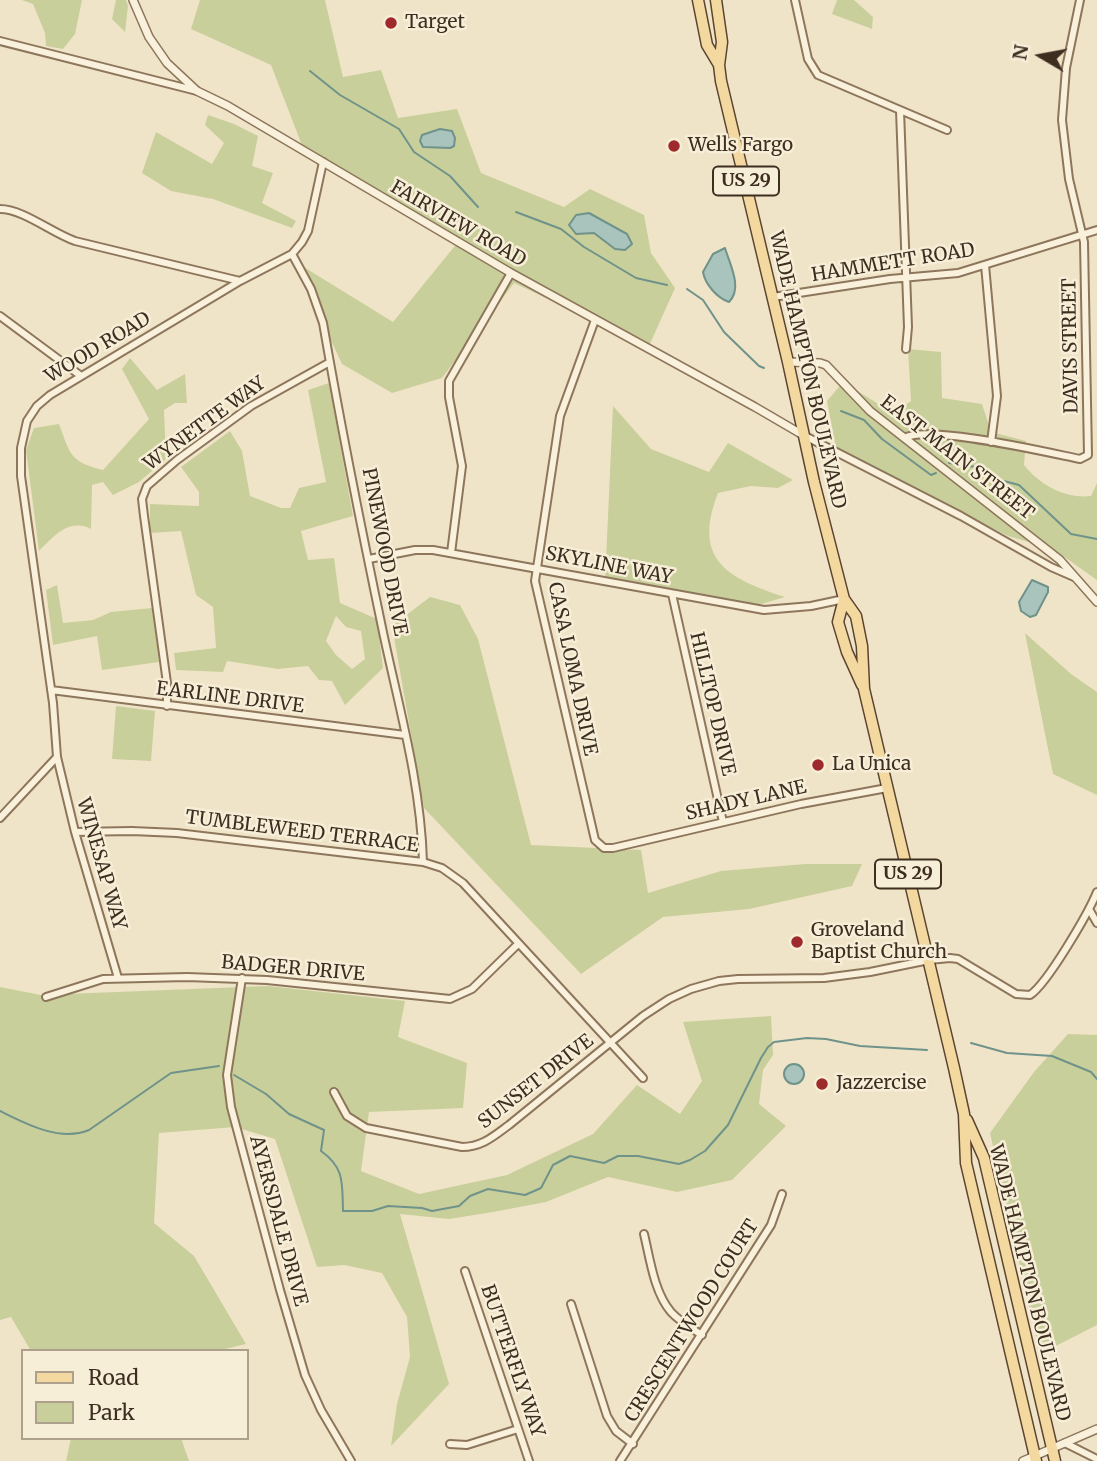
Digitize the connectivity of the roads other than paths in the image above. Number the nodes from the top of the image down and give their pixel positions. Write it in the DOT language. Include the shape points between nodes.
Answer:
graph roads {
  1 [pos="133,0"];
  2 [pos="698,0"];
  3 [pos="716,0"];
  4 [pos="795,0"];
  5 [pos="1080,0"];
  6 [pos="0,41"];
  7 [pos="719,65"];
  8 [pos="197,91"];
  9 [pos="900,110"];
  10 [pos="947,130"];
  11 [pos="323,162"];
  12 [pos="0,209"];
  13 [pos="1097,230"];
  14 [pos="1083,234"];
  15 [pos="292,254"];
  16 [pos="985,265"];
  17 [pos="511,273"];
  18 [pos="906,277"];
  19 [pos="240,281"];
  20 [pos="773,297"];
  21 [pos="0,316"];
  22 [pos="595,320"];
  23 [pos="906,349"];
  24 [pos="330,362"];
  25 [pos="788,362"];
  26 [pos="81,376"];
  27 [pos="803,435"];
  28 [pos="905,438"];
  29 [pos="991,442"];
  30 [pos="451,553"];
  31 [pos="369,559"];
  32 [pos="538,569"];
  33 [pos="1075,578"];
  34 [pos="671,594"];
  35 [pos="844,599"];
  36 [pos="1097,602"];
  37 [pos="864,689"];
  38 [pos="51,690"];
  39 [pos="167,706"];
  40 [pos="405,735"];
  41 [pos="57,757"];
  42 [pos="887,788"];
  43 [pos="0,818"];
  44 [pos="723,822"];
  45 [pos="75,832"];
  46 [pos="613,848"];
  47 [pos="423,862"];
  48 [pos="1097,892"];
  49 [pos="1089,909"];
  50 [pos="1097,923"];
  51 [pos="518,944"];
  52 [pos="929,960"];
  53 [pos="118,978"];
  54 [pos="242,978"];
  55 [pos="46,997"];
  56 [pos="611,1043"];
  57 [pos="643,1078"];
  58 [pos="334,1092"];
  59 [pos="964,1114"];
  60 [pos="782,1194"];
  61 [pos="644,1234"];
  62 [pos="1007,1260"];
  63 [pos="989,1265"];
  64 [pos="465,1271"];
  65 [pos="571,1304"];
  66 [pos="702,1335"];
  67 [pos="518,1429"];
  68 [pos="1097,1429"];
  69 [pos="1065,1443"];
  70 [pos="450,1444"];
  71 [pos="633,1444"];
  72 [pos="1053,1449"];
  73 [pos="1035,1458"];
  74 [pos="1097,1459"];
  75 [pos="351,1461"];
  76 [pos="529,1461"];
  77 [pos="620,1461"];
  78 [pos="1023,1461"];
  79 [pos="1055,1461"];
  1 -- 8 [label="street, FAIRVIEW ROAD" via="159,54"];
  2 -- 7 [label="main road, WADE HAMPTON BOULEVARD / US 29" via="707,45"];
  3 -- 7 [label="main road, WADE HAMPTON BOULEVARD / US 29" via="722,42"];
  4 -- 9 [label="street" via="815,72"];
  5 -- 14 [label="street, DAVIS STREET" via="1066,68 1062,120 1069,179"];
  6 -- 8 [label="street"];
  7 -- 20 [label="main road, WADE HAMPTON BOULEVARD / US 29"];
  8 -- 11 [label="street, FAIRVIEW ROAD"];
  9 -- 10 [label="street"];
  9 -- 18 [label="street"];
  11 -- 15 [label="street" via="308,231"];
  11 -- 17 [label="street, FAIRVIEW ROAD"];
  12 -- 19 [label="street" via="75,241"];
  13 -- 14 [label="street, HAMMETT ROAD"];
  14 -- 16 [label="street, HAMMETT ROAD"];
  14 -- 29 [label="street, DAVIS STREET" via="1089,452 1080,459"];
  15 -- 19 [label="street, WOOD ROAD"];
  15 -- 24 [label="street, PINEWOOD DRIVE" via="318,304"];
  16 -- 18 [label="street, HAMMETT ROAD" via="958,273"];
  16 -- 29 [label="street" via="998,396"];
  17 -- 22 [label="street, FAIRVIEW ROAD"];
  17 -- 30 [label="street" via="449,381 462,466"];
  18 -- 20 [label="street, HAMMETT ROAD"];
  18 -- 23 [label="street"];
  19 -- 26 [label="street, WOOD ROAD"];
  20 -- 25 [label="main road, WADE HAMPTON BOULEVARD / US 29"];
  21 -- 26 [label="street"];
  22 -- 27 [label="street, FAIRVIEW ROAD"];
  22 -- 32 [label="street, CASA LOMA DRIVE" via="560,416"];
  24 -- 31 [label="street, PINEWOOD DRIVE"];
  24 -- 39 [label="street, WYNETTE WAY" via="251,406 177,460 144,492"];
  25 -- 27 [label="main road, WADE HAMPTON BOULEVARD / US 29"];
  25 -- 28 [label="street, EAST MAIN STREET" via="826,365 859,401"];
  26 -- 38 [label="street, WOOD ROAD" via="33,410 21,448 24,506"];
  27 -- 33 [label="street"];
  27 -- 35 [label="main road, WADE HAMPTON BOULEVARD / US 29"];
  28 -- 29 [label="street" via="912,433"];
  28 -- 33 [label="street, EAST MAIN STREET" via="1048,549"];
  30 -- 31 [label="street, SKYLINE WAY" via="415,550"];
  30 -- 32 [label="street, SKYLINE WAY"];
  31 -- 40 [label="street, PINEWOOD DRIVE"];
  32 -- 34 [label="street, SKYLINE WAY"];
  32 -- 46 [label="street, CASA LOMA DRIVE" via="539,606 593,837 600,846"];
  33 -- 36 [label="street, EAST MAIN STREET"];
  34 -- 35 [label="street, SKYLINE WAY" via="764,610"];
  34 -- 44 [label="street, HILLTOP DRIVE"];
  35 -- 37 [label="main road, WADE HAMPTON BOULEVARD / US 29" via="856,616"];
  35 -- 37 [label="main road, WADE HAMPTON BOULEVARD / US 29" via="838,622"];
  37 -- 42 [label="main road, WADE HAMPTON BOULEVARD / US 29"];
  38 -- 39 [label="street, EARLINE DRIVE"];
  38 -- 41 [label="street, WOOD ROAD"];
  39 -- 40 [label="street, EARLINE DRIVE"];
  40 -- 47 [label="street, PINEWOOD DRIVE" via="421,816"];
  41 -- 43 [label="street"];
  41 -- 45 [label="street, WINESAP WAY"];
  42 -- 44 [label="street, SHADY LANE"];
  42 -- 52 [label="main road, WADE HAMPTON BOULEVARD / US 29"];
  44 -- 46 [label="street, SHADY LANE"];
  45 -- 47 [label="street, TUMBLEWEED TERRACE" via="177,833"];
  45 -- 53 [label="street, WINESAP WAY"];
  47 -- 51 [label="street, TUMBLEWEED TERRACE" via="458,878"];
  48 -- 49 [label="street"];
  49 -- 50 [label="street"];
  49 -- 52 [label="street, SUNSET DRIVE" via="1030,995 1016,994 958,959"];
  51 -- 54 [label="street, BADGER DRIVE" via="472,989 450,999"];
  51 -- 56 [label="street, TUMBLEWEED TERRACE"];
  52 -- 56 [label="street, SUNSET DRIVE" via="843,976 738,979 702,985 660,1004"];
  52 -- 59 [label="main road, WADE HAMPTON BOULEVARD / US 29"];
  53 -- 54 [label="street, BADGER DRIVE"];
  53 -- 55 [label="street, BADGER DRIVE"];
  54 -- 75 [label="street, AYERSDALE DRIVE" via="227,1074 231,1107 305,1375"];
  56 -- 57 [label="street, TUMBLEWEED TERRACE"];
  56 -- 58 [label="street, SUNSET DRIVE" via="475,1146 366,1128 347,1116"];
  59 -- 62 [label="main road, WADE HAMPTON BOULEVARD / US 29" via="984,1158"];
  59 -- 63 [label="main road, WADE HAMPTON BOULEVARD / US 29" via="966,1163"];
  60 -- 66 [label="street, CRESCENTWOOD COURT" via="771,1225"];
  61 -- 66 [label="street" via="667,1307"];
  62 -- 63 [label="main road"];
  62 -- 72 [label="main road, WADE HAMPTON BOULEVARD / US 29"];
  63 -- 73 [label="main road, WADE HAMPTON BOULEVARD / US 29"];
  64 -- 67 [label="street, BUTTERFLY WAY"];
  65 -- 71 [label="street" via="607,1416 616,1431"];
  66 -- 71 [label="street, CRESCENTWOOD COURT"];
  67 -- 70 [label="street" via="463,1446"];
  67 -- 76 [label="street, BUTTERFLY WAY"];
  68 -- 69 [label="street"];
  69 -- 72 [label="street"];
  69 -- 74 [label="street"];
  71 -- 77 [label="street, CRESCENTWOOD COURT"];
  72 -- 73 [label="street"];
  72 -- 79 [label="main road, WADE HAMPTON BOULEVARD / US 29"];
  73 -- 78 [label="street"];
}
